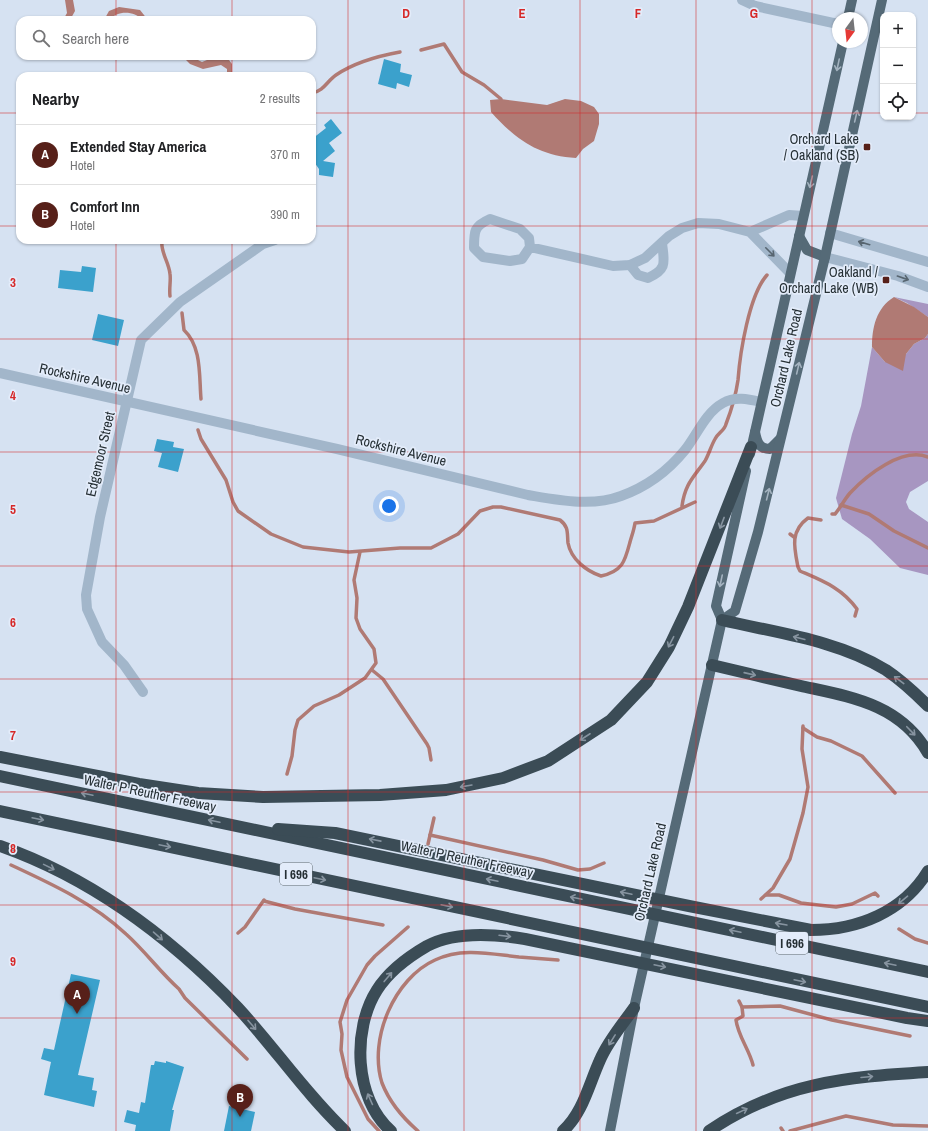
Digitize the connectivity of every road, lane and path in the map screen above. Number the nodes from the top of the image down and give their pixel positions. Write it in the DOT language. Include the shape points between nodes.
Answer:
graph roads {
  1 [pos="742,0"];
  2 [pos="852,0"];
  3 [pos="882,0"];
  4 [pos="849,12"];
  5 [pos="832,23"];
  6 [pos="842,48"];
  7 [pos="803,216"];
  8 [pos="750,232"];
  9 [pos="830,234"];
  10 [pos="799,236"];
  11 [pos="662,243"];
  12 [pos="264,244"];
  13 [pos="530,248"];
  14 [pos="825,257"];
  15 [pos="928,262"];
  16 [pos="630,265"];
  17 [pos="790,273"];
  18 [pos="928,287"];
  19 [pos="0,373"];
  20 [pos="126,401"];
  21 [pos="761,402"];
  22 [pos="755,430"];
  23 [pos="782,437"];
  24 [pos="751,447"];
  25 [pos="722,620"];
  26 [pos="712,665"];
  27 [pos="143,692"];
  28 [pos="928,706"];
  29 [pos="928,753"];
  30 [pos="0,758"];
  31 [pos="0,776"];
  32 [pos="0,811"];
  33 [pos="233,826"];
  34 [pos="0,846"];
  35 [pos="928,870"];
  36 [pos="928,972"];
  37 [pos="928,1007"];
  38 [pos="634,1008"];
  39 [pos="928,1020"];
  40 [pos="928,1072"];
  41 [pos="345,1131"];
  42 [pos="391,1131"];
  43 [pos="563,1131"];
  44 [pos="610,1131"];
  45 [pos="709,1131"];
  1 -- 5 [label="street" via="755,6"];
  2 -- 4 [label="main road"];
  9 -- 3 [label="main road, Orchard Lake Road, one-way"];
  6 -- 7 [label="main road, Orchard Lake Road, one-way"];
  7 -- 8 [label="street" via="789,215"];
  7 -- 10 [label="main road, Orchard Lake Road"];
  8 -- 11 [label="street" via="719,224 698,223 682,228"];
  8 -- 17 [label="street, one-way"];
  9 -- 14 [label="main road, Orchard Lake Road"];
  15 -- 9 [label="street, one-way"];
  10 -- 14 [label="main road" via="807,250"];
  10 -- 17 [label="main road, Orchard Lake Road"];
  11 -- 16 [label="street" via="645,258"];
  11 -- 16 [label="street" via="664,264 659,273 648,278 638,275"];
  12 -- 20 [label="street, Edgemoor Street" via="180,302 142,340"];
  13 -- 13 [label="street" via="529,238 520,229 490,219 480,223 474,232 474,248 483,257 510,262 522,259"];
  13 -- 16 [label="street" via="613,266"];
  14 -- 18 [label="street, one-way" via="893,274"];
  23 -- 14 [label="main road, Orchard Lake Road, one-way"];
  17 -- 21 [label="main road, Orchard Lake Road"];
  19 -- 20 [label="street, Rockshire Avenue"];
  20 -- 21 [label="street, Rockshire Avenue" via="528,495 559,501 583,502 620,497 650,482 685,450 707,417 723,403 744,398"];
  20 -- 27 [label="street, Edgemoor Street" via="100,517 86,595 87,609 102,642 124,665"];
  21 -- 22 [label="main road, Orchard Lake Road"];
  22 -- 23 [label="main road" via="759,446 764,449 770,449"];
  22 -- 24 [label="main road, Orchard Lake Road"];
  25 -- 23 [label="main road, Orchard Lake Road, one-way" via="735,611"];
  24 -- 25 [label="main road, Orchard Lake Road, one-way" via="716,606"];
  24 -- 30 [label="highway, one-way" via="688,608 647,682 611,720 541,764 503,778 446,790 263,797 198,793"];
  25 -- 26 [label="main road, Orchard Lake Road"];
  28 -- 25 [label="highway, one-way" via="886,670 851,653"];
  26 -- 29 [label="highway, one-way" via="866,701 896,718 918,739"];
  26 -- 38 [label="main road, Orchard Lake Road"];
  33 -- 31 [label="highway, Walter P Reuther Freeway / I 696, one-way"];
  32 -- 37 [label="highway, I 696, one-way"];
  35 -- 33 [label="highway, one-way" via="920,883 906,897 878,917 847,928 811,930 335,832"];
  36 -- 33 [label="highway, Walter P Reuther Freeway / I 696, one-way"];
  34 -- 41 [label="highway, one-way" via="84,885 152,931 237,1008 325,1112"];
  38 -- 43 [label="highway, one-way" via="600,1059 579,1110"];
  38 -- 44 [label="main road, Orchard Lake Road"];
  42 -- 39 [label="highway, one-way" via="374,1108 366,1091 360,1040 367,1014 377,991 405,960 428,945 456,937 486,934 525,939 907,1018"];
  45 -- 40 [label="highway, one-way" via="735,1114 803,1087 858,1078"];
}
